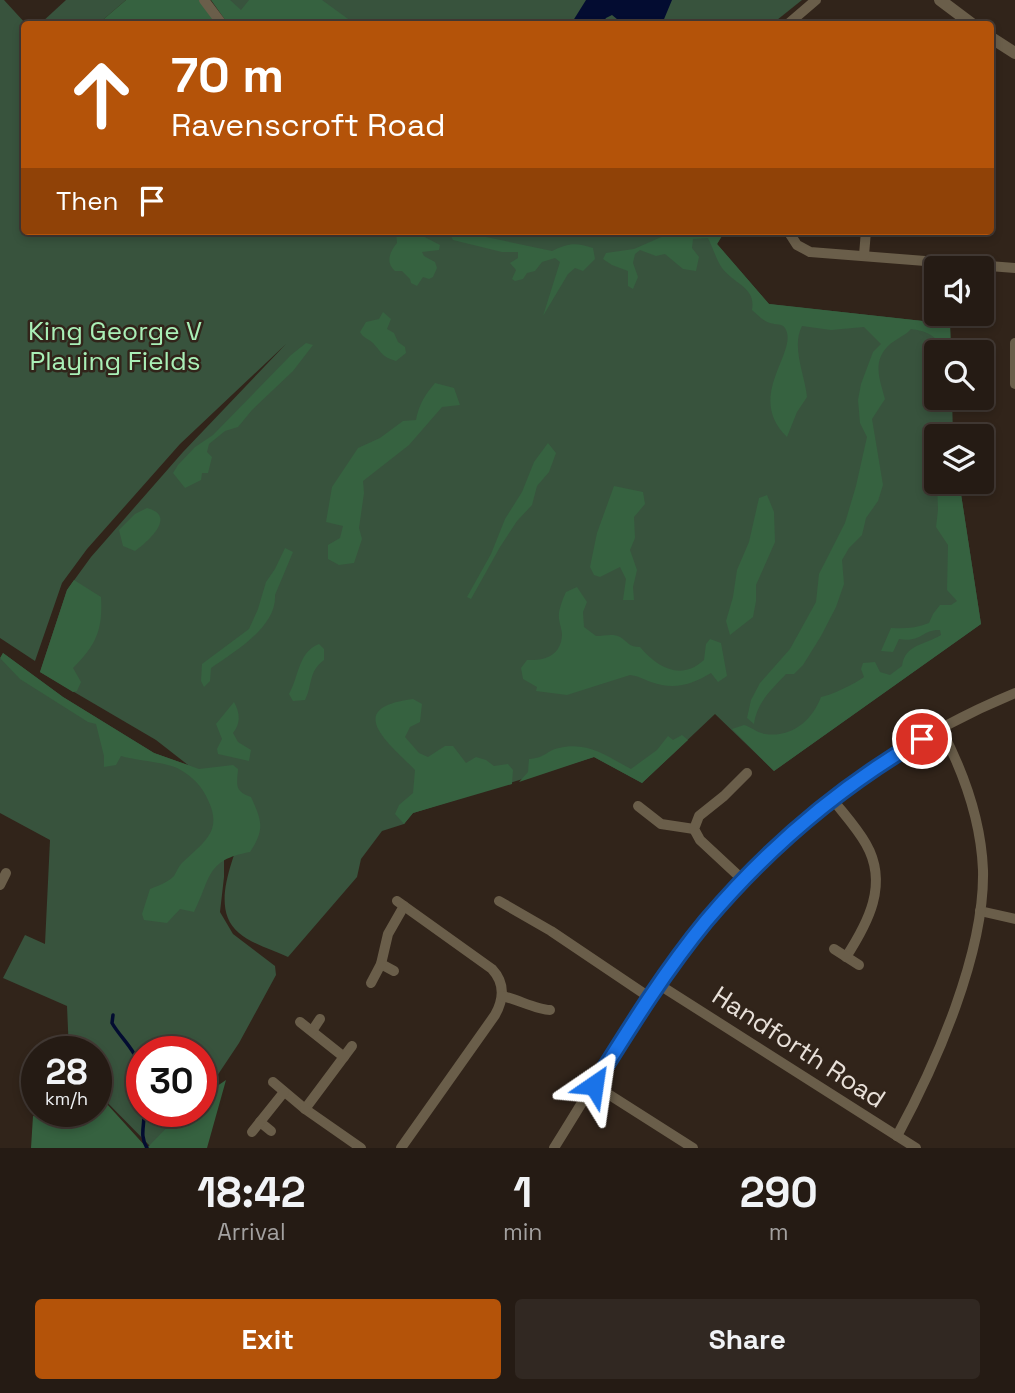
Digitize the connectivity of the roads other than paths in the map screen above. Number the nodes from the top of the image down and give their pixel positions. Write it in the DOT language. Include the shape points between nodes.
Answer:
graph roads {
  1 [pos="204,0"];
  2 [pos="816,0"];
  3 [pos="940,0"];
  4 [pos="220,21"];
  5 [pos="792,21"];
  6 [pos="968,21"];
  7 [pos="994,40"];
  8 [pos="1015,53"];
  9 [pos="790,235"];
  10 [pos="866,235"];
  11 [pos="863,255"];
  12 [pos="1015,268"];
  13 [pos="1015,343"];
  14 [pos="1015,384"];
  15 [pos="1015,693"];
  16 [pos="941,729"];
  17 [pos="747,773"];
  18 [pos="833,800"];
  19 [pos="638,806"];
  20 [pos="694,829"];
  21 [pos="743,880"];
  22 [pos="499,901"];
  23 [pos="980,911"];
  24 [pos="1015,919"];
  25 [pos="834,949"];
  26 [pos="846,957"];
  27 [pos="381,964"];
  28 [pos="859,965"];
  29 [pos="394,971"];
  30 [pos="371,983"];
  31 [pos="659,984"];
  32 [pos="502,996"];
  33 [pos="649,997"];
  34 [pos="550,1010"];
  35 [pos="320,1019"];
  36 [pos="300,1022"];
  37 [pos="312,1031"];
  38 [pos="352,1046"];
  39 [pos="344,1056"];
  40 [pos="272,1082"];
  41 [pos="594,1085"];
  42 [pos="284,1092"];
  43 [pos="305,1110"];
  44 [pos="260,1122"];
  45 [pos="271,1131"];
  46 [pos="252,1132"];
  47 [pos="897,1136"];
  48 [pos="361,1148"];
  49 [pos="401,1148"];
  50 [pos="554,1148"];
  51 [pos="693,1148"];
  52 [pos="916,1148"];
  1 -- 4 [label="street"];
  2 -- 5 [label="street"];
  3 -- 6 [label="street"];
  7 -- 8 [label="street"];
  9 -- 11 [label="street" via="803,249"];
  10 -- 11 [label="street"];
  11 -- 12 [label="street"];
  13 -- 14 [label="street"];
  15 -- 16 [label="street"];
  16 -- 18 [label="street" via="884,762"];
  16 -- 23 [label="street" via="959,765 977,822 983,867"];
  17 -- 20 [label="street" via="699,816"];
  18 -- 21 [label="street"];
  18 -- 26 [label="street" via="867,845 876,878 870,917"];
  19 -- 20 [label="street" via="661,824"];
  20 -- 21 [label="street"];
  21 -- 31 [label="street"];
  22 -- 33 [label="street"];
  23 -- 24 [label="street"];
  23 -- 47 [label="street" via="951,1018"];
  25 -- 26 [label="street"];
  26 -- 28 [label="street"];
  27 -- 29 [label="street"];
  27 -- 30 [label="street"];
  27 -- 32 [label="street" via="401,903 492,968 501,981"];
  31 -- 33 [label="street"];
  31 -- 47 [label="street, Handforth Road"];
  32 -- 34 [label="street"];
  32 -- 49 [label="street" via="495,1015"];
  33 -- 41 [label="street"];
  35 -- 37 [label="street"];
  36 -- 37 [label="street"];
  37 -- 39 [label="street"];
  38 -- 39 [label="street"];
  39 -- 43 [label="street"];
  40 -- 42 [label="street"];
  41 -- 50 [label="street"];
  41 -- 51 [label="street"];
  42 -- 43 [label="street"];
  42 -- 44 [label="street"];
  43 -- 48 [label="street"];
  44 -- 45 [label="street"];
  44 -- 46 [label="street"];
  47 -- 52 [label="street, Handforth Road"];
}
